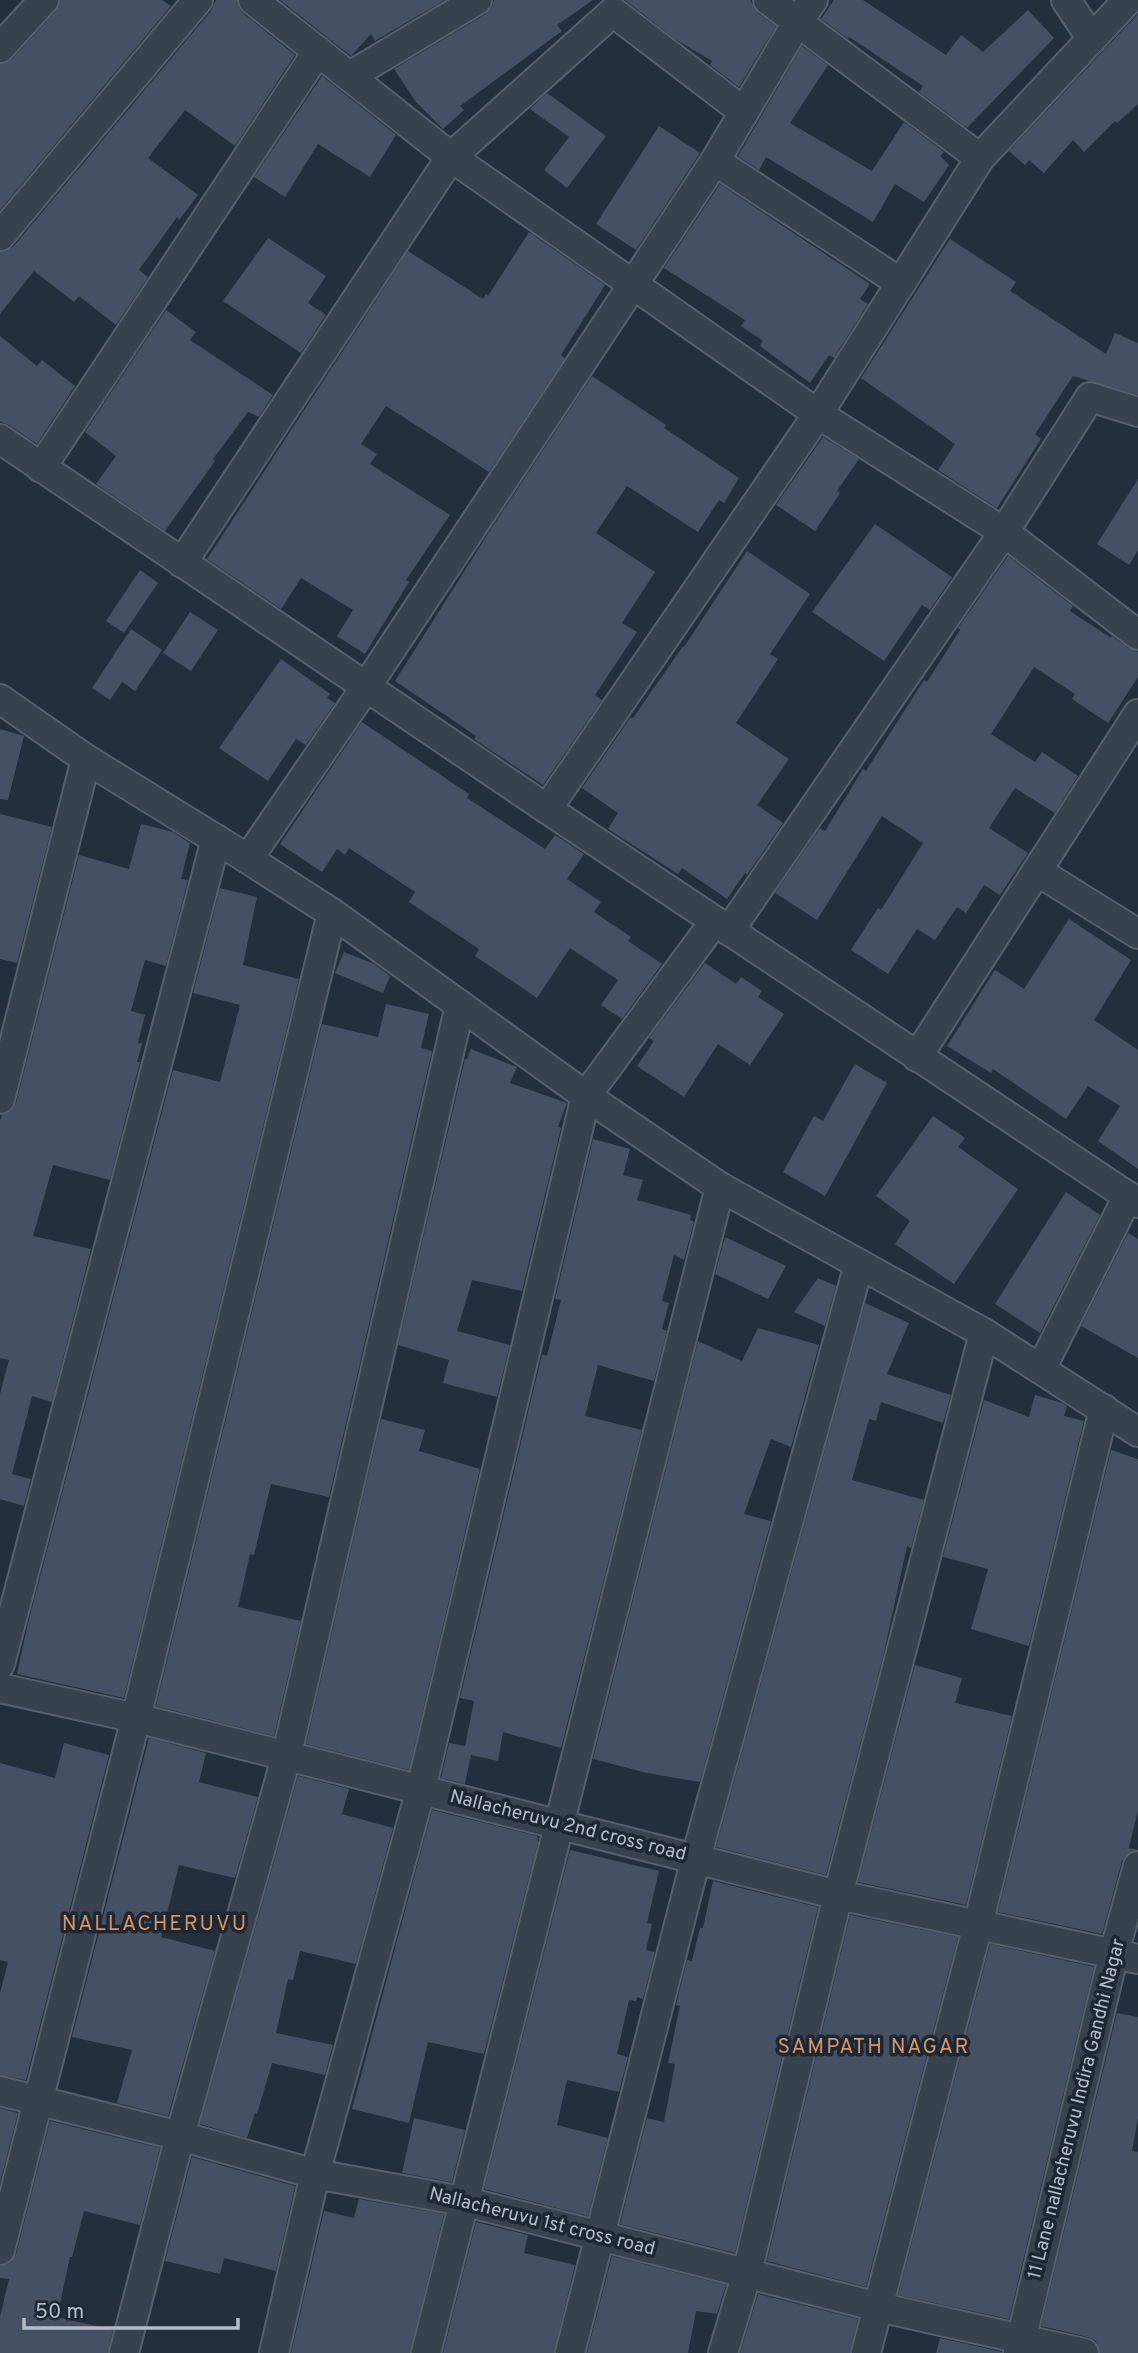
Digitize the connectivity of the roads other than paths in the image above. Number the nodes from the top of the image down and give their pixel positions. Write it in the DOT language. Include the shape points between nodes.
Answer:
graph roads {
  1 [pos="198,0"];
  2 [pos="253,0"];
  3 [pos="477,0"];
  4 [pos="768,0"];
  5 [pos="1066,0"];
  6 [pos="1128,0"];
  7 [pos="35,3"];
  8 [pos="805,10"];
  9 [pos="1092,38"];
  10 [pos="0,48"];
  11 [pos="318,51"];
  12 [pos="349,76"];
  13 [pos="744,112"];
  14 [pos="451,157"];
  15 [pos="980,158"];
  16 [pos="715,161"];
  17 [pos="0,236"];
  18 [pos="901,283"];
  19 [pos="633,285"];
  20 [pos="1138,412"];
  21 [pos="818,414"];
  22 [pos="0,439"];
  23 [pos="41,468"];
  24 [pos="1004,532"];
  25 [pos="182,563"];
  26 [pos="1138,635"];
  27 [pos="366,687"];
  28 [pos="0,699"];
  29 [pos="1138,714"];
  30 [pos="86,759"];
  31 [pos="547,809"];
  32 [pos="216,839"];
  33 [pos="248,859"];
  34 [pos="1037,871"];
  35 [pos="332,913"];
  36 [pos="722,926"];
  37 [pos="1138,933"];
  38 [pos="460,1005"];
  39 [pos="917,1058"];
  40 [pos="586,1096"];
  41 [pos="0,1099"];
  42 [pos="720,1187"];
  43 [pos="1133,1200"];
  44 [pos="859,1264"];
  45 [pos="984,1333"];
  46 [pos="1041,1369"];
  47 [pos="1104,1409"];
  48 [pos="1138,1432"];
  49 [pos="0,1664"];
  50 [pos="0,1688"];
  51 [pos="136,1718"];
  52 [pos="286,1758"];
  53 [pos="421,1789"];
  54 [pos="558,1823"];
  55 [pos="696,1858"];
  56 [pos="1138,1866"];
  57 [pos="838,1895"];
  58 [pos="978,1925"];
  59 [pos="1126,1956"];
  60 [pos="0,2091"];
  61 [pos="38,2102"];
  62 [pos="180,2136"];
  63 [pos="315,2174"];
  64 [pos="463,2201"];
  65 [pos="599,2235"];
  66 [pos="0,2250"];
  67 [pos="747,2273"];
  68 [pos="878,2307"];
  69 [pos="1020,2346"];
  70 [pos="124,2353"];
  71 [pos="274,2353"];
  72 [pos="426,2353"];
  73 [pos="570,2353"];
  74 [pos="723,2353"];
  75 [pos="866,2353"];
  76 [pos="1084,2353"];
  1 -- 17 [label="street"];
  2 -- 11 [label="street"];
  3 -- 12 [label="street"];
  4 -- 8 [label="street"];
  5 -- 9 [label="street"];
  6 -- 9 [label="street"];
  7 -- 10 [label="street"];
  8 -- 13 [label="street"];
  8 -- 15 [label="street"];
  9 -- 15 [label="street"];
  11 -- 12 [label="street"];
  11 -- 23 [label="street"];
  12 -- 14 [label="street"];
  13 -- 14 [label="street" via="613,12"];
  13 -- 16 [label="street"];
  14 -- 19 [label="street"];
  14 -- 25 [label="street"];
  15 -- 18 [label="street"];
  16 -- 18 [label="street"];
  16 -- 19 [label="street"];
  18 -- 21 [label="street"];
  19 -- 21 [label="street"];
  19 -- 27 [label="street"];
  20 -- 24 [label="street" via="1090,397"];
  21 -- 24 [label="street"];
  21 -- 31 [label="street"];
  22 -- 23 [label="street"];
  23 -- 25 [label="street"];
  24 -- 26 [label="street"];
  24 -- 36 [label="street"];
  25 -- 27 [label="street"];
  27 -- 31 [label="street"];
  27 -- 33 [label="street"];
  28 -- 30 [label="street"];
  29 -- 34 [label="street"];
  30 -- 32 [label="street"];
  30 -- 41 [label="street"];
  31 -- 36 [label="street"];
  32 -- 33 [label="street"];
  32 -- 49 [label="street"];
  33 -- 35 [label="street"];
  34 -- 37 [label="street"];
  34 -- 39 [label="street"];
  35 -- 38 [label="street"];
  35 -- 51 [label="street"];
  36 -- 39 [label="street"];
  36 -- 40 [label="street"];
  38 -- 40 [label="street"];
  38 -- 52 [label="street"];
  39 -- 43 [label="street"];
  40 -- 42 [label="street"];
  40 -- 53 [label="street"];
  42 -- 44 [label="street"];
  42 -- 54 [label="street"];
  43 -- 46 [label="street"];
  44 -- 45 [label="street"];
  44 -- 55 [label="street"];
  45 -- 46 [label="street"];
  45 -- 57 [label="street"];
  46 -- 47 [label="street"];
  47 -- 48 [label="street"];
  47 -- 58 [label="street"];
  50 -- 51 [label="street, Nallacheruvu 2nd cross road"];
  51 -- 52 [label="street, Nallacheruvu 2nd cross road"];
  51 -- 61 [label="street"];
  52 -- 53 [label="street, Nallacheruvu 2nd cross road"];
  52 -- 62 [label="street"];
  53 -- 54 [label="street, Nallacheruvu 2nd cross road"];
  53 -- 63 [label="street"];
  54 -- 55 [label="street, Nallacheruvu 2nd cross road"];
  54 -- 64 [label="street"];
  55 -- 57 [label="street, Nallacheruvu 2nd cross road"];
  55 -- 65 [label="street"];
  56 -- 59 [label="street, 11 Lane nallacheruvu Indira Gandhi Nagar"];
  57 -- 58 [label="street, Nallacheruvu 2nd cross road"];
  57 -- 67 [label="street"];
  58 -- 59 [label="street, Nallacheruvu 2nd cross road"];
  58 -- 68 [label="street"];
  59 -- 69 [label="street, 11 Lane nallacheruvu Indira Gandhi Nagar"];
  60 -- 61 [label="street, Nallacheruvu 1st cross road"];
  61 -- 62 [label="street, Nallacheruvu 1st cross road"];
  61 -- 66 [label="street"];
  62 -- 63 [label="street, Nallacheruvu 1st cross road"];
  62 -- 70 [label="street"];
  63 -- 64 [label="street, Nallacheruvu 1st cross road"];
  63 -- 71 [label="street"];
  64 -- 65 [label="street, Nallacheruvu 1st cross road"];
  64 -- 72 [label="street"];
  65 -- 67 [label="street, Nallacheruvu 1st cross road"];
  65 -- 73 [label="street"];
  67 -- 68 [label="street, Nallacheruvu 1st cross road"];
  67 -- 74 [label="street"];
  68 -- 69 [label="street, Nallacheruvu 1st cross road"];
  68 -- 75 [label="street"];
  69 -- 76 [label="street, Nallacheruvu 1st cross road"];
}
